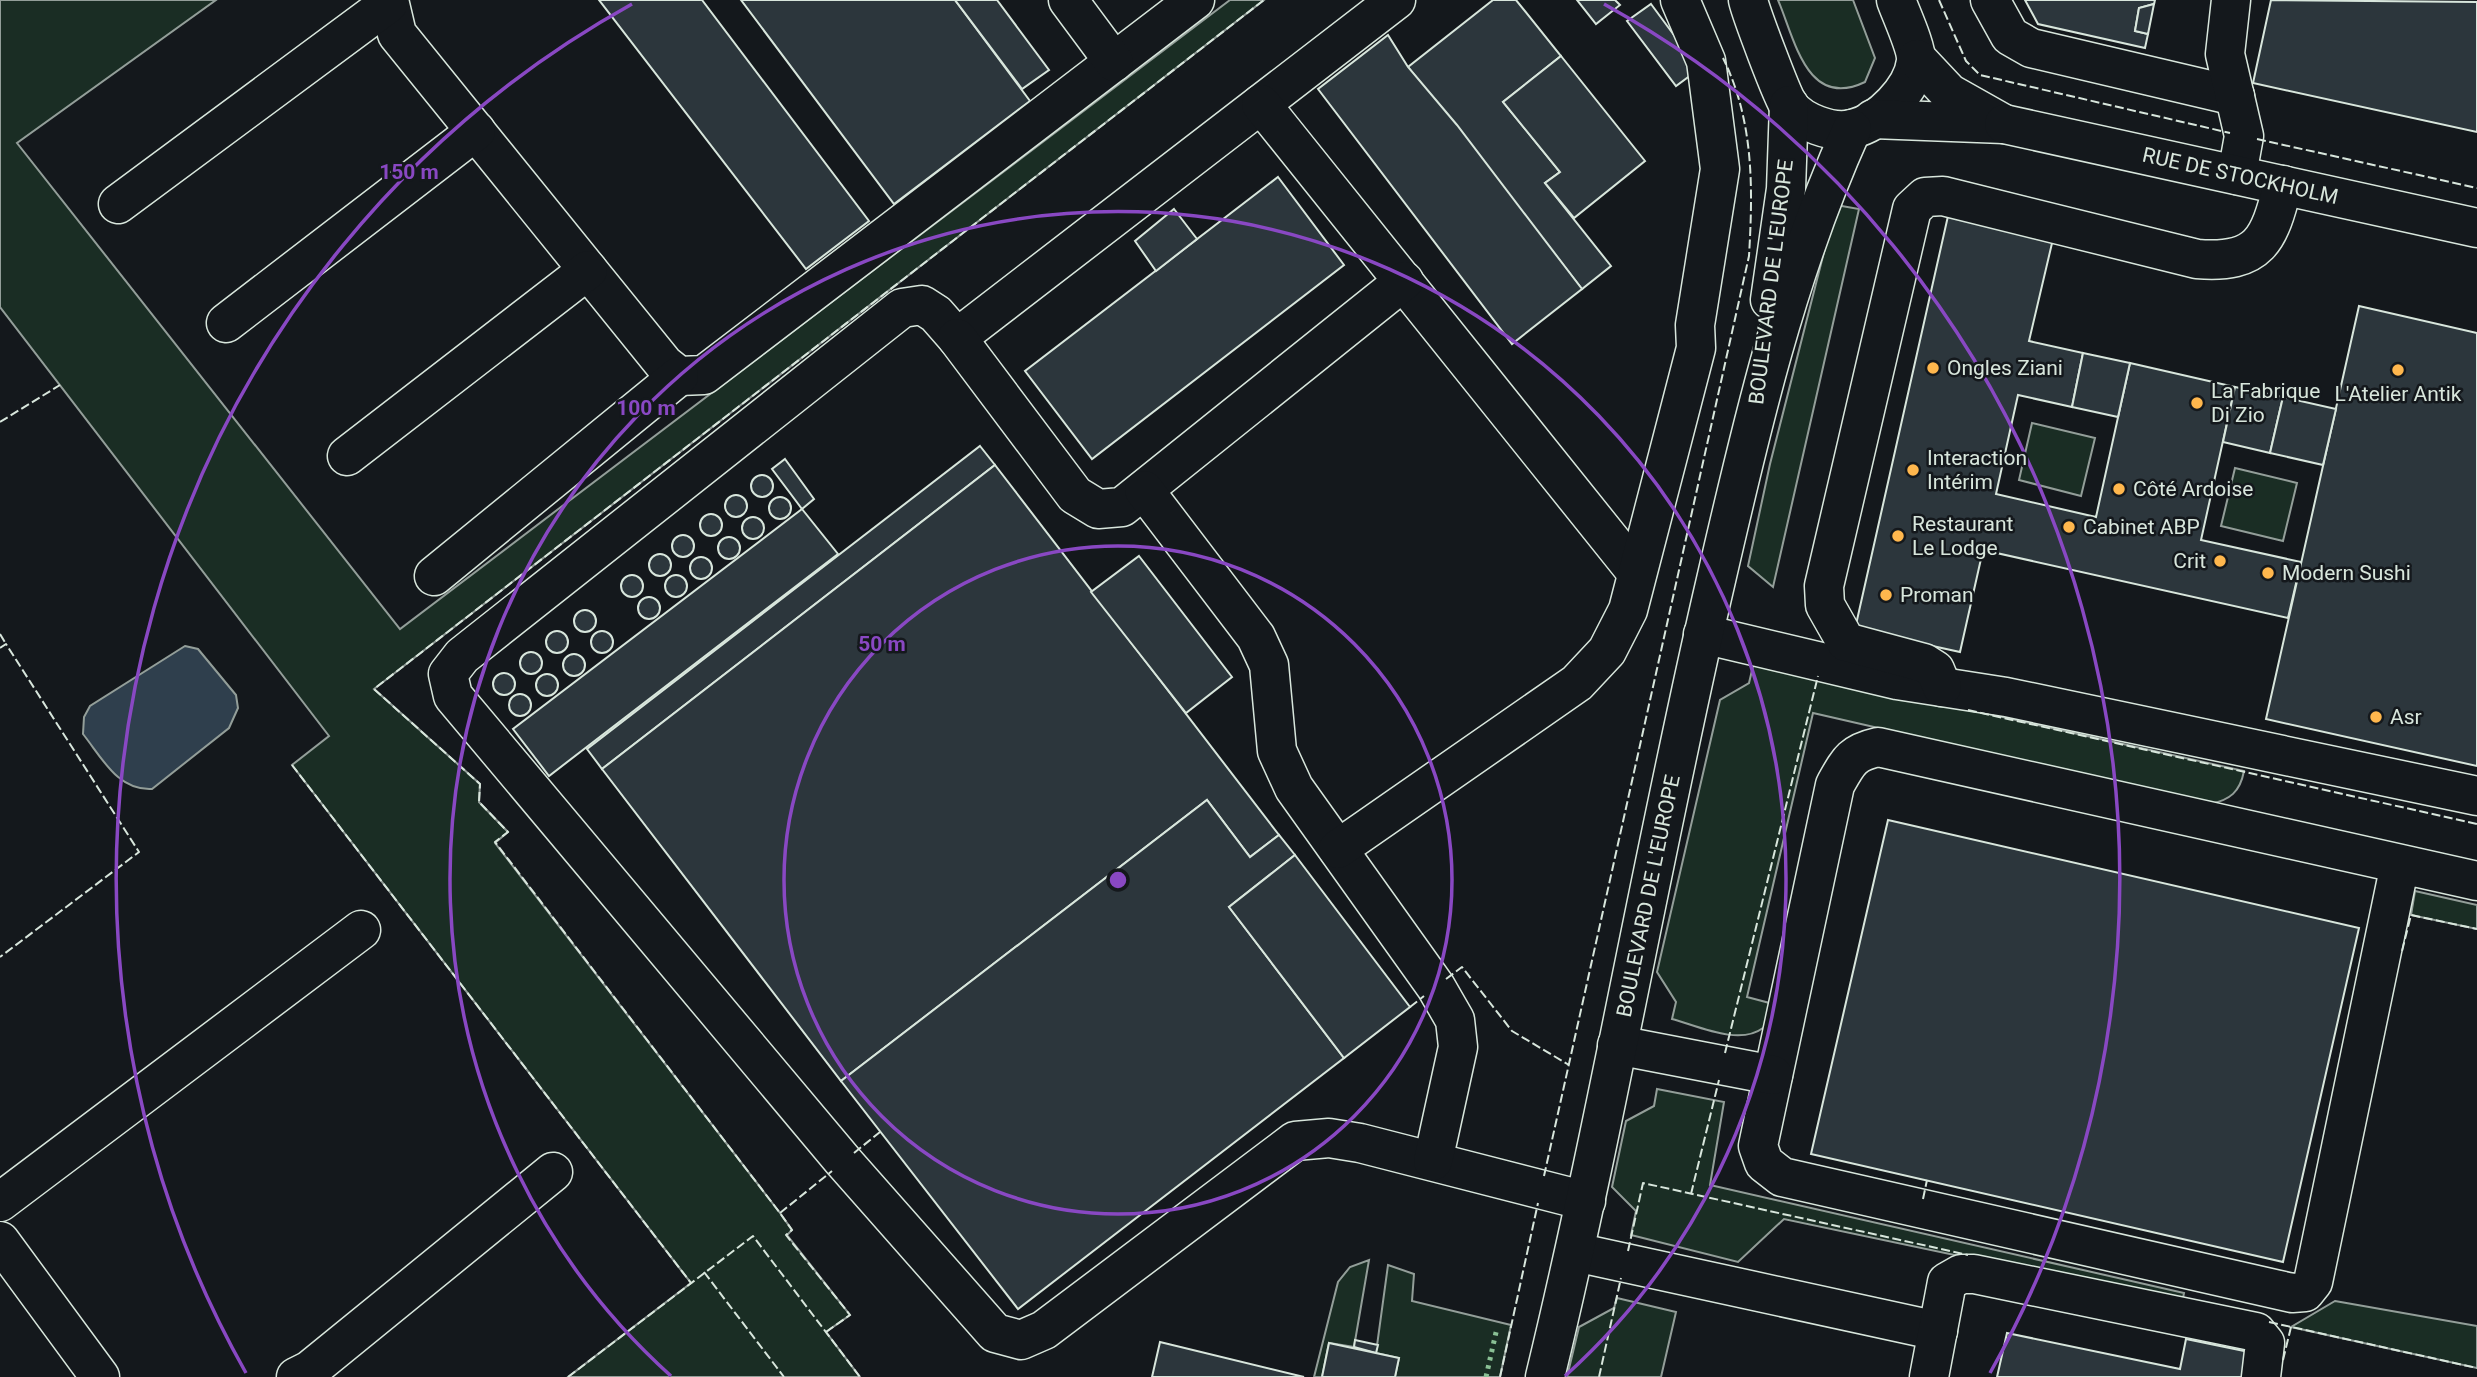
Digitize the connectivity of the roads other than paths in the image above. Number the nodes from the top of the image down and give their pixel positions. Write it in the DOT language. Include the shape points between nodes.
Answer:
graph roads {
  1 [pos="1068,0"];
  2 [pos="1195,0"];
  3 [pos="1396,0"];
  4 [pos="1680,0"];
  5 [pos="1748,0"];
  6 [pos="1896,0"];
  7 [pos="1990,0"];
  8 [pos="2231,0"];
  9 [pos="388,2"];
  10 [pos="1917,59"];
  11 [pos="1114,62"];
  12 [pos="2235,96"];
  13 [pos="1261,104"];
  14 [pos="1789,105"];
  15 [pos="1863,124"];
  16 [pos="2004,124"];
  17 [pos="476,131"];
  18 [pos="2236,174"];
  19 [pos="2283,184"];
  20 [pos="118,204"];
  21 [pos="2477,228"];
  22 [pos="588,270"];
  23 [pos="1404,281"];
  24 [pos="226,323"];
  25 [pos="957,338"];
  26 [pos="679,376"];
  27 [pos="1754,416"];
  28 [pos="347,456"];
  29 [pos="1144,490"];
  30 [pos="1637,573"];
  31 [pos="434,576"];
  32 [pos="1703,634"];
  33 [pos="1942,687"];
  34 [pos="2477,796"];
  35 [pos="1338,849"];
  36 [pos="2400,864"];
  37 [pos="2477,881"];
  38 [pos="362,930"];
  39 [pos="1617,1045"];
  40 [pos="1773,1075"];
  41 [pos="1433,1161"];
  42 [pos="553,1172"];
  43 [pos="1586,1201"];
  44 [pos="0,1202"];
  45 [pos="0,1241"];
  46 [pos="1575,1252"];
  47 [pos="1938,1331"];
  48 [pos="100,1377"];
  49 [pos="296,1377"];
  50 [pos="1545,1377"];
  51 [pos="1928,1377"];
  52 [pos="2261,1377"];
  1 -- 11 [label="street"];
  2 -- 11 [label="street"];
  3 -- 13 [label="street"];
  4 -- 30 [label="street" via="1706,61 1720,169 1695,325 1696,348"];
  5 -- 14 [label="street"];
  6 -- 10 [label="street"];
  7 -- 12 [label="street" via="2010,36 2031,48"];
  8 -- 12 [label="street" via="2225,54"];
  9 -- 17 [label="street" via="397,34"];
  9 -- 20 [label="street"];
  10 -- 15 [label="street" via="1898,97"];
  10 -- 16 [label="street, RUE DE STOCKHOLM" via="1949,93"];
  11 -- 26 [label="street" via="704,375"];
  12 -- 18 [label="street" via="2244,136"];
  13 -- 23 [label="street"];
  13 -- 25 [label="street"];
  14 -- 15 [label="street, RUE DE STOCKHOLM" via="1829,128"];
  14 -- 27 [label="street, BOULEVARD DE L'EUROPE" via="1786,189"];
  15 -- 16 [label="street, RUE DE STOCKHOLM"];
  15 -- 27 [label="street, BOULEVARD DE L'EUROPE" via="1824,191"];
  16 -- 18 [label="street, RUE DE STOCKHOLM"];
  17 -- 22 [label="street"];
  17 -- 24 [label="street"];
  18 -- 19 [label="street, RUE DE STOCKHOLM"];
  19 -- 21 [label="street, RUE DE STOCKHOLM"];
  19 -- 33 [label="street" via="2273,225 2262,243 2246,256 2224,261 2197,259 1942,196 1925,197 1912,209 1825,586 1825,605 1846,642 1924,663 1935,670"];
  22 -- 26 [label="street" via="664,364"];
  22 -- 28 [label="street"];
  23 -- 29 [label="street"];
  23 -- 30 [label="street"];
  25 -- 29 [label="street" via="1076,495 1098,509 1122,507"];
  25 -- 41 [label="street" via="922,305 902,308 462,656 448,674 453,696 844,1161 995,1333 1021,1340 1044,1329 1295,1141 1329,1138"];
  26 -- 31 [label="street"];
  27 -- 32 [label="street, BOULEVARD DE L'EUROPE"];
  29 -- 35 [label="street" via="1256,637 1269,665 1277,751 1294,788"];
  30 -- 35 [label="street" via="1628,610 1607,651 1577,683"];
  32 -- 33 [label="street"];
  32 -- 39 [label="street, BOULEVARD DE L'EUROPE"];
  33 -- 34 [label="street"];
  35 -- 41 [label="street" via="1455,1020 1458,1047"];
  36 -- 37 [label="street"];
  36 -- 40 [label="street" via="1878,747 1859,751 1847,762 1835,786"];
  36 -- 40 [label="street" via="2314,1282 2305,1292 2279,1290 1782,1178 1764,1163 1758,1146"];
  38 -- 44 [label="street"];
  39 -- 40 [label="street"];
  39 -- 43 [label="street, BOULEVARD DE L'EUROPE"];
  41 -- 43 [label="street"];
  42 -- 49 [label="street"];
  43 -- 46 [label="street, BOULEVARD DE L'EUROPE"];
  45 -- 48 [label="street"];
  46 -- 47 [label="street"];
  46 -- 50 [label="street, BOULEVARD DE L'EUROPE"];
  47 -- 51 [label="street"];
  47 -- 52 [label="street" via="1947,1282 1961,1274 1975,1274 2256,1332 2265,1343"];
}
